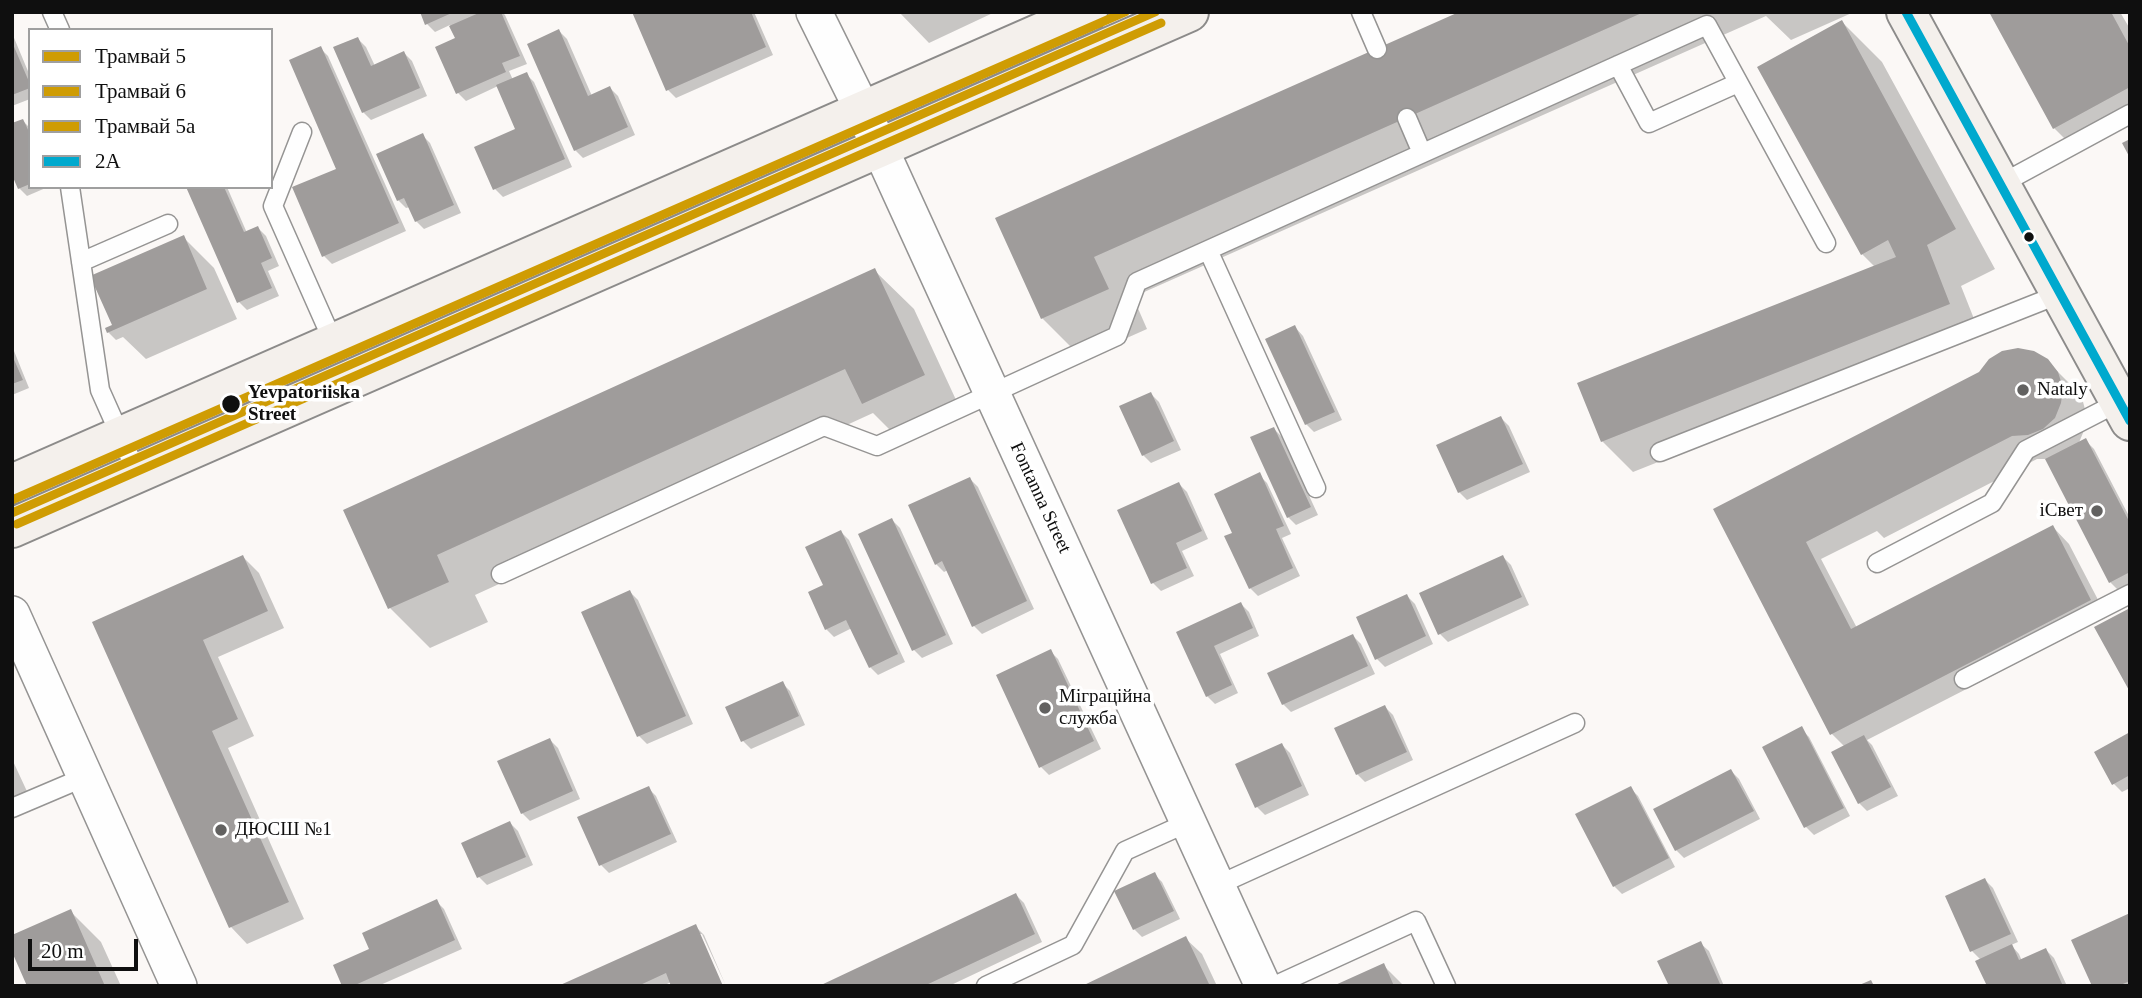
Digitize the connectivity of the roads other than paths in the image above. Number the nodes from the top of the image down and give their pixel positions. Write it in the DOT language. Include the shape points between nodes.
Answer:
graph roads {
  1 [pos="52,12"];
  2 [pos="814,12"];
  3 [pos="1088,12"];
  4 [pos="1361,12"];
  5 [pos="1906,12"];
  6 [pos="1166,17"];
  7 [pos="59,28"];
  8 [pos="1377,49"];
  9 [pos="1618,65"];
  10 [pos="1738,83"];
  11 [pos="863,111"];
  12 [pos="2130,114"];
  13 [pos="1407,118"];
  14 [pos="302,132"];
  15 [pos="880,148"];
  16 [pos="1422,153"];
  17 [pos="2001,184"];
  18 [pos="70,189"];
  19 [pos="168,224"];
  20 [pos="1826,243"];
  21 [pos="1208,250"];
  22 [pos="81,262"];
  23 [pos="2060,294"];
  24 [pos="334,343"];
  25 [pos="350,380"];
  26 [pos="992,393"];
  27 [pos="2124,411"];
  28 [pos="121,436"];
  29 [pos="1660,452"];
  30 [pos="137,473"];
  31 [pos="12,484"];
  32 [pos="1317,488"];
  33 [pos="12,528"];
  34 [pos="1877,563"];
  35 [pos="501,574"];
  36 [pos="2130,594"];
  37 [pos="12,614"];
  38 [pos="1964,679"];
  39 [pos="1575,723"];
  40 [pos="85,777"];
  41 [pos="12,808"];
  42 [pos="1189,822"];
  43 [pos="1217,886"];
  44 [pos="178,986"];
  45 [pos="986,986"];
  46 [pos="1264,986"];
  47 [pos="1274,986"];
  48 [pos="1446,986"];
  1 -- 7 [label="lane"];
  2 -- 11 [label="street, Fontanna Street"];
  3 -- 11 [label="main road"];
  4 -- 8 [label="lane"];
  5 -- 17 [label="main road"];
  6 -- 15 [label="main road"];
  9 -- 10 [label="lane" via="1707,25"];
  9 -- 10 [label="lane" via="1649,123"];
  9 -- 16 [label="lane"];
  10 -- 20 [label="lane"];
  11 -- 15 [label="street, Fontanna Street"];
  11 -- 24 [label="main road"];
  12 -- 17 [label="lane"];
  13 -- 16 [label="lane"];
  14 -- 24 [label="lane" via="273,206"];
  15 -- 25 [label="main road"];
  15 -- 26 [label="street, Fontanna Street"];
  16 -- 21 [label="lane"];
  17 -- 23 [label="main road"];
  18 -- 22 [label="lane"];
  19 -- 22 [label="lane"];
  21 -- 26 [label="lane" via="1137,282 1117,336"];
  21 -- 32 [label="lane"];
  22 -- 28 [label="lane" via="100,390"];
  23 -- 27 [label="main road"];
  23 -- 29 [label="lane"];
  24 -- 25 [label="lane"];
  24 -- 28 [label="main road"];
  25 -- 30 [label="main road"];
  26 -- 35 [label="lane" via="877,446 824,426"];
  26 -- 42 [label="street, Fontanna Street"];
  27 -- 34 [label="lane" via="2026,450 1992,503"];
  28 -- 30 [label="lane"];
  28 -- 31 [label="main road"];
  30 -- 33 [label="main road"];
  36 -- 38 [label="lane"];
  37 -- 40 [label="street"];
  39 -- 43 [label="lane"];
  40 -- 41 [label="lane"];
  40 -- 44 [label="street"];
  42 -- 43 [label="street, Fontanna Street"];
  42 -- 45 [label="lane" via="1125,851 1073,945"];
  43 -- 46 [label="street, Fontanna Street"];
  47 -- 48 [label="lane" via="1416,921"];
}
